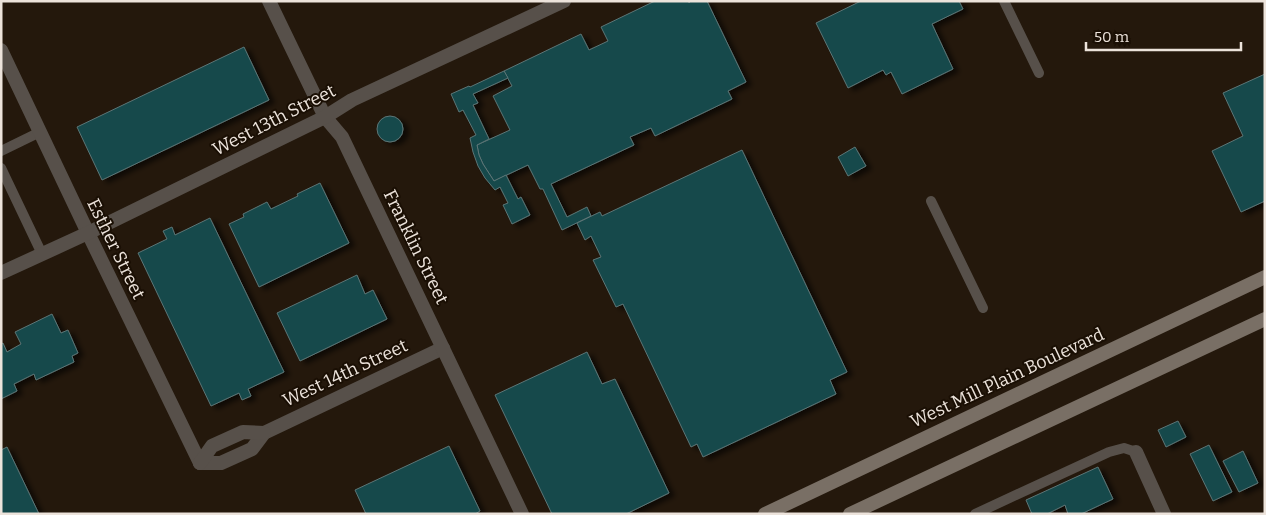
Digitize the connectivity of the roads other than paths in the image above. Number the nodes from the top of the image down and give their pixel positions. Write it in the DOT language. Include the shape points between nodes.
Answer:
graph roads {
  1 [pos="269,1"];
  2 [pos="564,1"];
  3 [pos="1004,1"];
  4 [pos="1,50"];
  5 [pos="1038,73"];
  6 [pos="325,117"];
  7 [pos="40,132"];
  8 [pos="1,151"];
  9 [pos="1,168"];
  10 [pos="931,201"];
  11 [pos="88,233"];
  12 [pos="42,254"];
  13 [pos="1,273"];
  14 [pos="1265,277"];
  15 [pos="983,308"];
  16 [pos="1265,319"];
  17 [pos="443,348"];
  18 [pos="1136,452"];
  19 [pos="200,463"];
  20 [pos="522,514"];
  21 [pos="765,514"];
  22 [pos="850,514"];
  23 [pos="975,514"];
  24 [pos="1164,514"];
  1 -- 6 [label="street, Franklin Street"];
  2 -- 6 [label="street, West 13th Street" via="352,100"];
  3 -- 5 [label="lane"];
  4 -- 7 [label="street, Esther Street"];
  6 -- 11 [label="street, West 13th Street"];
  6 -- 17 [label="street, Franklin Street" via="342,137"];
  7 -- 8 [label="lane"];
  7 -- 11 [label="street, Esther Street"];
  9 -- 12 [label="lane"];
  10 -- 15 [label="lane"];
  11 -- 12 [label="street, West 13th Street"];
  11 -- 19 [label="street, Esther Street"];
  12 -- 13 [label="street, West 13th Street"];
  14 -- 21 [label="main road, West Mill Plain Boulevard"];
  16 -- 22 [label="main road"];
  17 -- 19 [label="street, West 14th Street" via="264,433 243,432 212,446"];
  17 -- 20 [label="street, Franklin Street"];
  18 -- 23 [label="lane" via="1124,448 1109,452"];
  18 -- 24 [label="street"];
}
